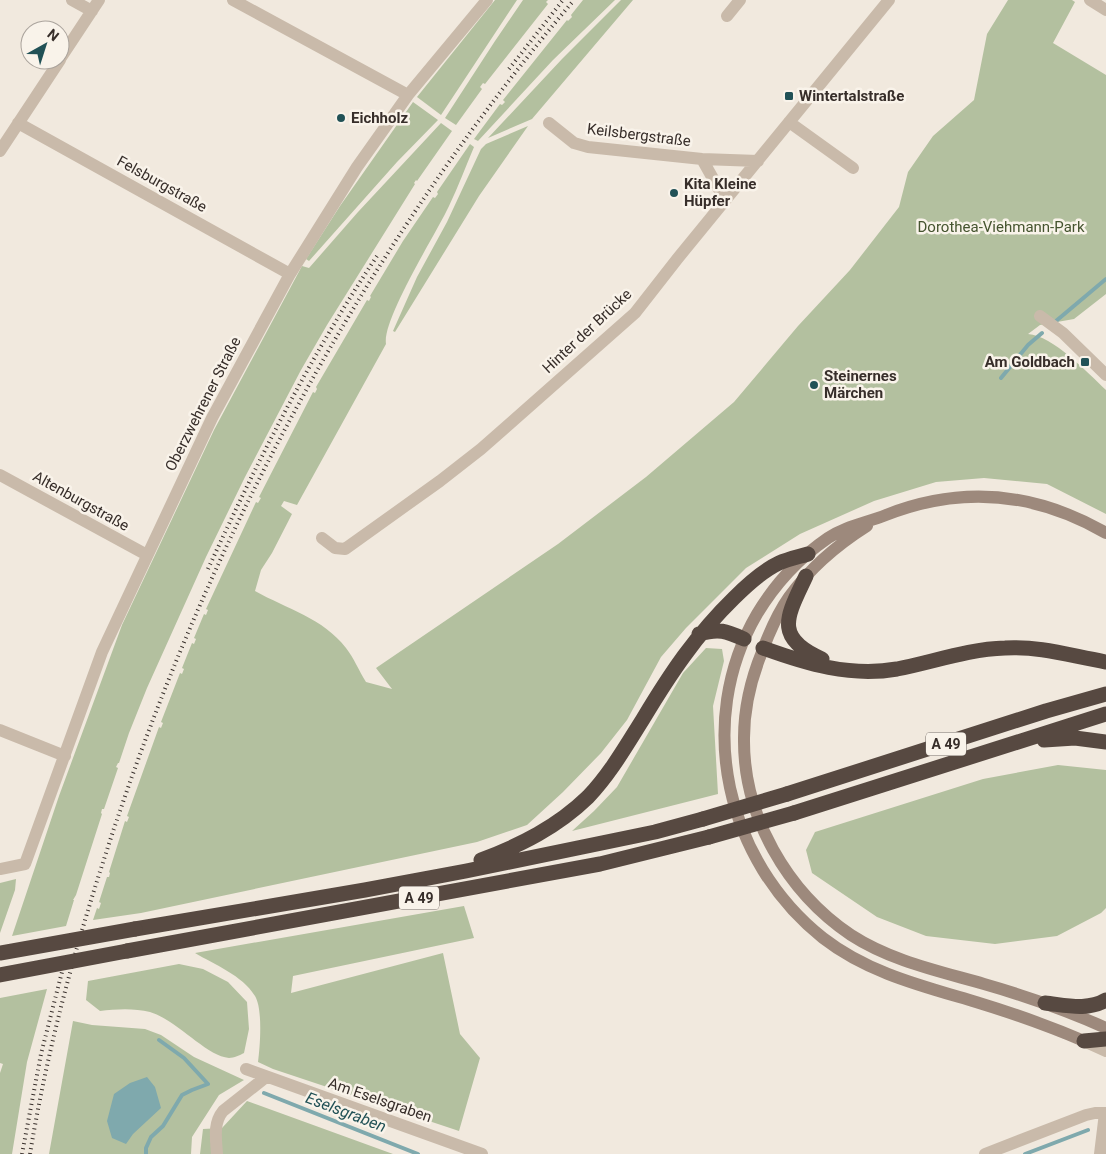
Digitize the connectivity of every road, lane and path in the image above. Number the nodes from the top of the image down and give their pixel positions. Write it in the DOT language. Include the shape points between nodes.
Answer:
graph roads {
  1 [pos="72,0"];
  2 [pos="233,0"];
  3 [pos="487,0"];
  4 [pos="740,0"];
  5 [pos="1090,0"];
  6 [pos="882,2"];
  7 [pos="96,5"];
  8 [pos="1106,10"];
  9 [pos="727,16"];
  10 [pos="70,45"];
  11 [pos="53,70"];
  12 [pos="408,95"];
  13 [pos="789,122"];
  14 [pos="18,123"];
  15 [pos="549,123"];
  16 [pos="0,151"];
  17 [pos="702,159"];
  18 [pos="758,161"];
  19 [pos="854,168"];
  20 [pos="725,200"];
  21 [pos="290,274"];
  22 [pos="1040,316"];
  23 [pos="1105,371"];
  24 [pos="0,475"];
  25 [pos="880,517"];
  26 [pos="1106,533"];
  27 [pos="322,538"];
  28 [pos="808,554"];
  29 [pos="147,555"];
  30 [pos="806,576"];
  31 [pos="699,634"];
  32 [pos="744,639"];
  33 [pos="763,648"];
  34 [pos="1106,662"];
  35 [pos="846,670"];
  36 [pos="1106,694"];
  37 [pos="1106,714"];
  38 [pos="0,730"];
  39 [pos="1018,742"];
  40 [pos="1106,742"];
  41 [pos="65,756"];
  42 [pos="0,869"];
  43 [pos="436,875"];
  44 [pos="0,953"];
  45 [pos="0,975"];
  46 [pos="1106,1000"];
  47 [pos="1045,1003"];
  48 [pos="1106,1028"];
  49 [pos="1106,1039"];
  50 [pos="1084,1041"];
  51 [pos="1106,1051"];
  52 [pos="246,1069"];
  53 [pos="266,1077"];
  54 [pos="1106,1113"];
  55 [pos="217,1154"];
  56 [pos="482,1154"];
  57 [pos="985,1154"];
  58 [pos="1100,1154"];
  1 -- 7 [label="street"];
  2 -- 12 [label="street"];
  3 -- 12 [label="street, Oberzwehrener Straße"];
  4 -- 9 [label="street"];
  5 -- 8 [label="street"];
  6 -- 13 [label="street, Hinter der Brücke"];
  7 -- 10 [label="street"];
  11 -- 14 [label="street"];
  12 -- 21 [label="street, Oberzwehrener Straße" via="352,175"];
  13 -- 18 [label="street, Hinter der Brücke"];
  13 -- 19 [label="street"];
  14 -- 16 [label="street"];
  14 -- 21 [label="street, Felsburgstraße"];
  15 -- 17 [label="street, Keilsbergstraße" via="574,143 588,147"];
  17 -- 18 [label="street, Keilsbergstraße"];
  17 -- 20 [label="street, Keilsbergstraße"];
  18 -- 20 [label="street, Hinter der Brücke"];
  20 -- 27 [label="street, Hinter der Brücke" via="635,313 481,448 345,549 335,548"];
  21 -- 29 [label="street, Oberzwehrener Straße" via="212,418"];
  22 -- 23 [label="street"];
  24 -- 29 [label="street, Altenburgstraße"];
  25 -- 26 [label="main road" via="952,498 1000,497 1049,507"];
  25 -- 28 [label="main road" via="839,532"];
  25 -- 30 [label="main road" via="839,545"];
  28 -- 31 [label="highway" via="778,564 758,576"];
  28 -- 32 [label="main road" via="781,580"];
  29 -- 41 [label="street, Oberzwehrener Straße" via="102,652"];
  30 -- 33 [label="main road" via="782,608"];
  30 -- 35 [label="highway" via="789,616 791,636 806,652"];
  31 -- 32 [label="highway" via="727,631"];
  31 -- 43 [label="highway" via="611,769 574,809 525,842"];
  32 -- 33 [label="main road"];
  32 -- 50 [label="main road" via="731,676 725,711 728,778 747,840 784,900 823,938 875,970 995,1008"];
  33 -- 35 [label="highway" via="812,665"];
  33 -- 47 [label="main road" via="746,712 745,761 752,797 764,832 795,884 822,912 868,945 912,963"];
  34 -- 35 [label="highway" via="1055,651 1004,648 947,656 896,669"];
  36 -- 43 [label="highway, A 49, bridge" via="703,819 654,832"];
  37 -- 39 [label="highway, A 49"];
  38 -- 41 [label="street"];
  39 -- 40 [label="highway" via="1075,738"];
  39 -- 45 [label="highway, A 49, bridge" via="794,813 600,864"];
  41 -- 42 [label="street, Oberzwehrener Straße" via="25,864"];
  43 -- 44 [label="highway, A 49, bridge"];
  46 -- 47 [label="highway" via="1084,1007"];
  47 -- 48 [label="main road"];
  49 -- 50 [label="highway"];
  50 -- 51 [label="street"];
  52 -- 53 [label="street, Am Eselsgraben"];
  53 -- 55 [label="street" via="218,1116"];
  53 -- 56 [label="street, Am Eselsgraben"];
  54 -- 57 [label="street" via="1086,1116"];
  54 -- 58 [label="street"];
}
